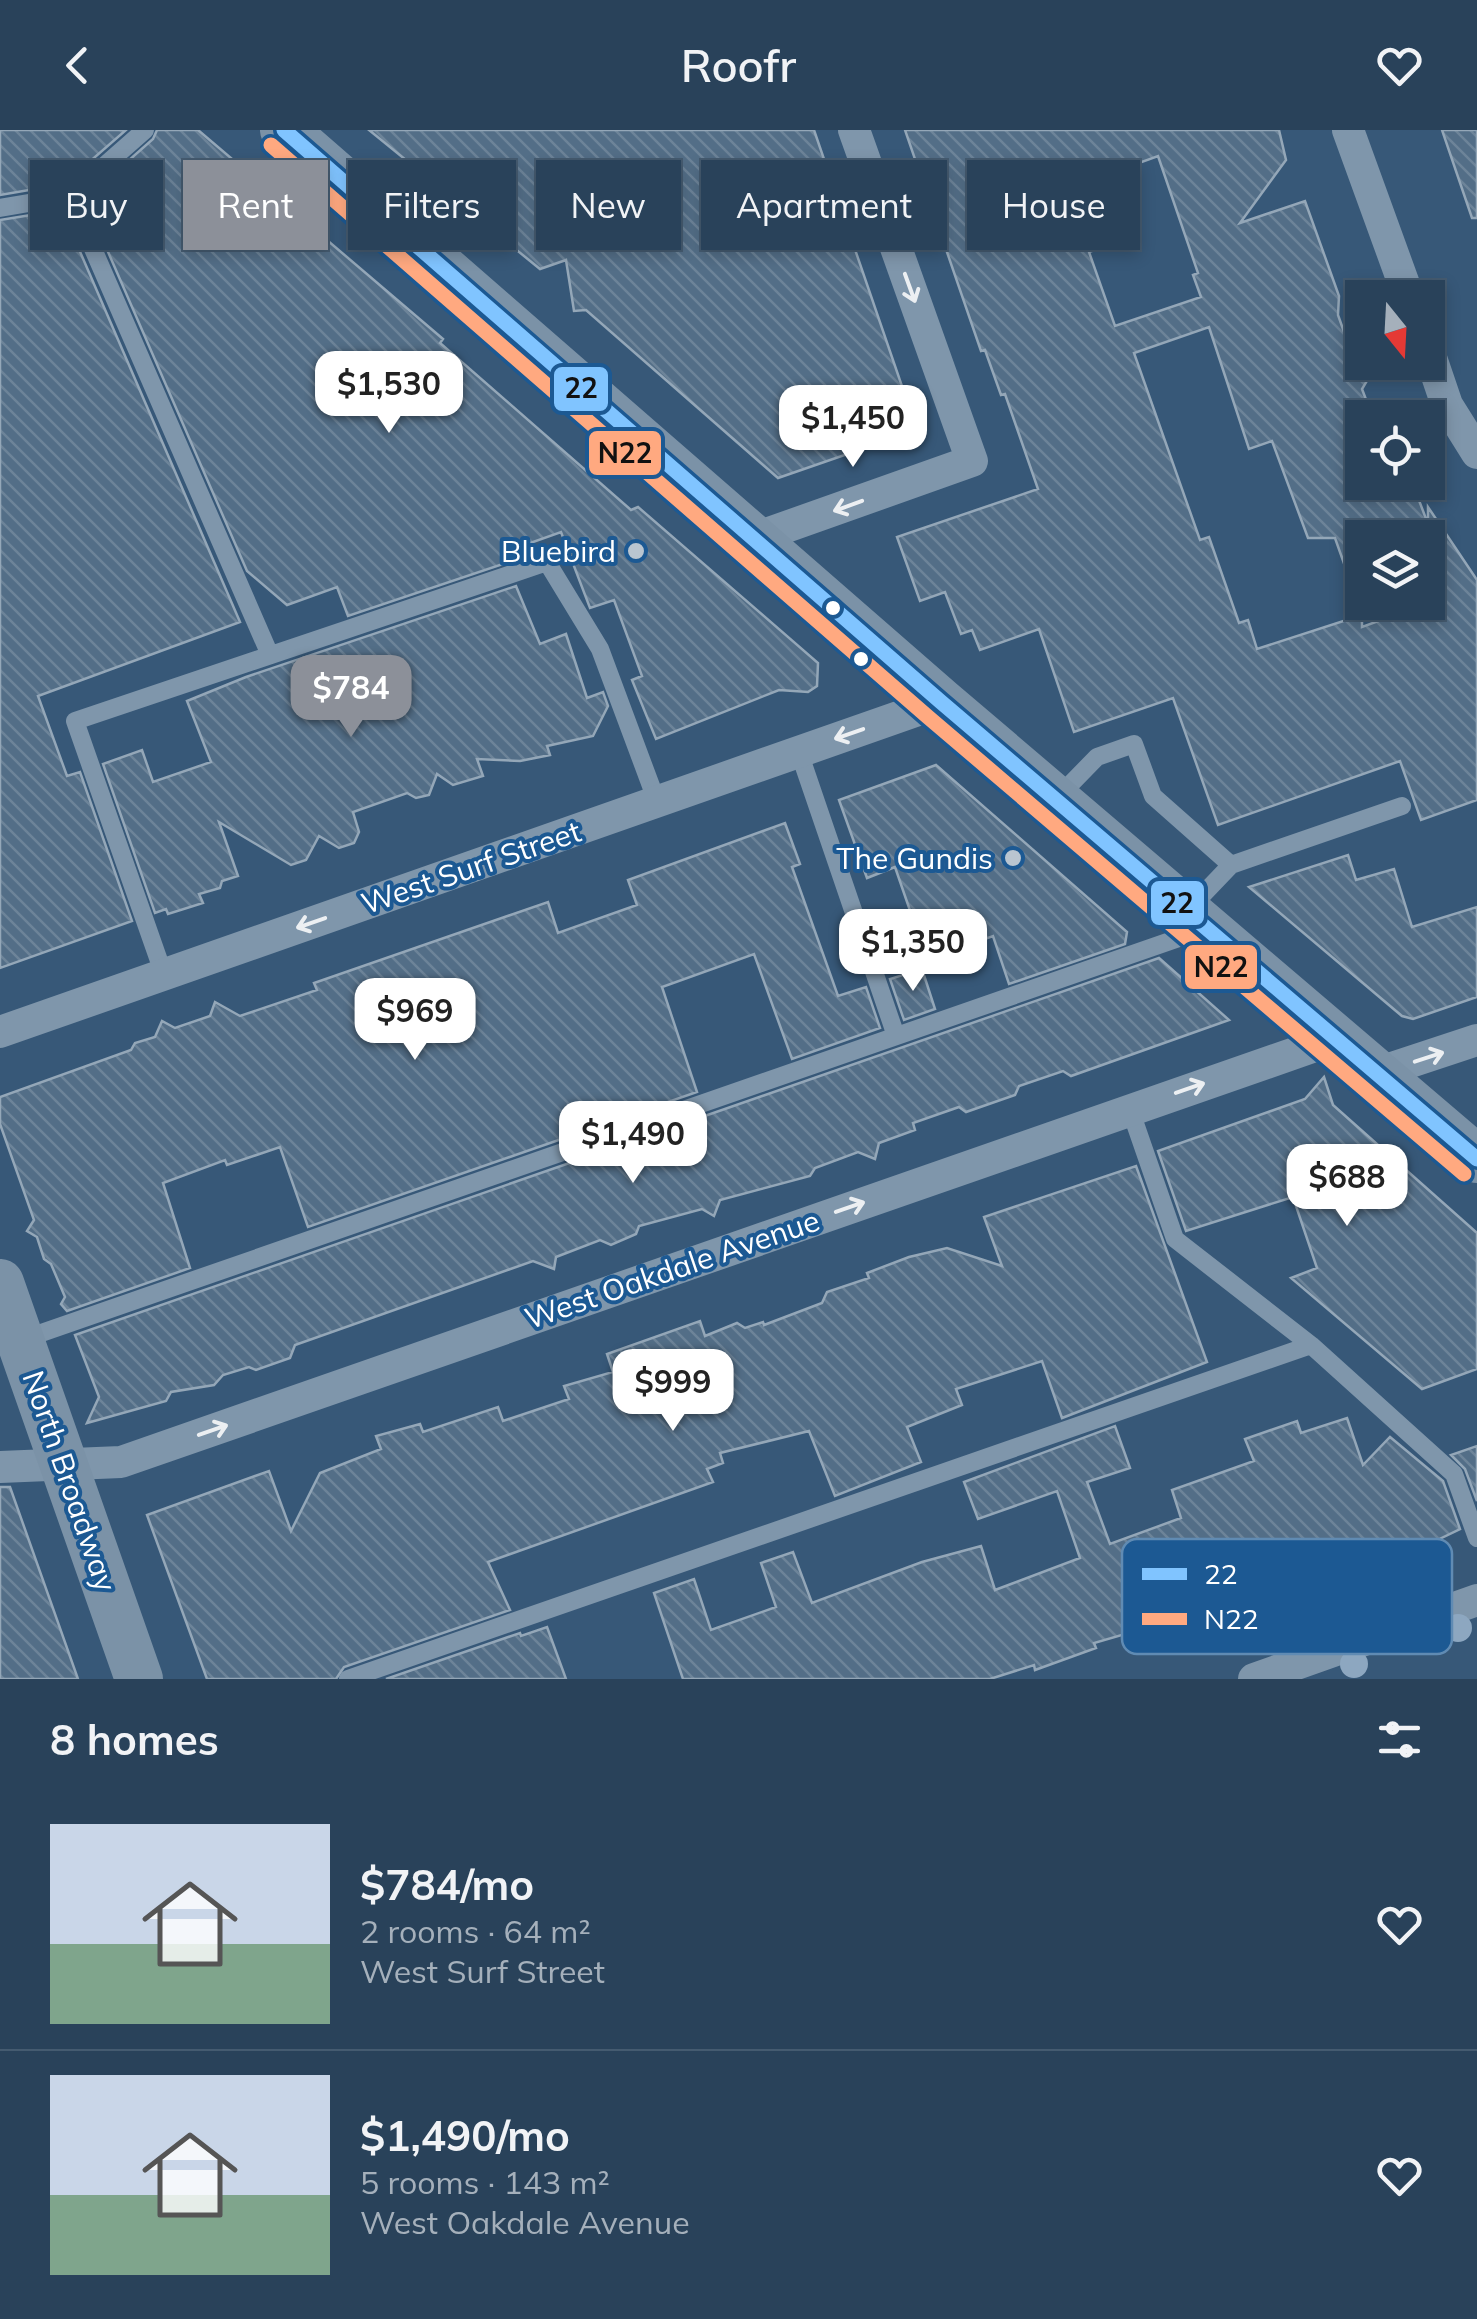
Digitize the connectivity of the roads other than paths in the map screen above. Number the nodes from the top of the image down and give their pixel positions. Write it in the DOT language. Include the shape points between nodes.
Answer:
graph roads {
  1 [pos="145,130"];
  2 [pos="284,130"];
  3 [pos="854,130"];
  4 [pos="1348,130"];
  5 [pos="111,160"];
  6 [pos="30,203"];
  7 [pos="0,208"];
  8 [pos="94,250"];
  9 [pos="1402,280"];
  10 [pos="1439,380"];
  11 [pos="1477,453"];
  12 [pos="756,538"];
  13 [pos="270,655"];
  14 [pos="941,702"];
  15 [pos="800,752"];
  16 [pos="1056,799"];
  17 [pos="657,802"];
  18 [pos="1402,806"];
  19 [pos="1231,865"];
  20 [pos="1199,919"];
  21 [pos="164,975"];
  22 [pos="0,1032"];
  23 [pos="896,1036"];
  24 [pos="1338,1038"];
  25 [pos="1477,1040"];
  26 [pos="1380,1072"];
  27 [pos="1130,1109"];
  28 [pos="1477,1159"];
  29 [pos="0,1283"];
  30 [pos="20,1340"];
  31 [pos="1311,1345"];
  32 [pos="63,1465"];
  33 [pos="0,1467"];
  34 [pos="1477,1538"];
  35 [pos="1477,1600"];
  36 [pos="1452,1609"];
  37 [pos="1325,1654"];
  38 [pos="139,1679"];
  39 [pos="348,1679"];
  40 [pos="1254,1679"];
  1 -- 5 [label="lane"];
  2 -- 12 [label="main road"];
  3 -- 12 [label="street, one-way" via="972,461"];
  4 -- 9 [label="street"];
  6 -- 7 [label="lane"];
  8 -- 13 [label="lane"];
  10 -- 11 [label="street"];
  12 -- 14 [label="main road"];
  13 -- 17 [label="lane" via="547,562 600,649"];
  13 -- 21 [label="lane" via="74,720"];
  14 -- 15 [label="street, West Surf Street, one-way"];
  14 -- 16 [label="main road"];
  15 -- 17 [label="street, West Surf Street"];
  15 -- 23 [label="lane"];
  16 -- 19 [label="lane" via="1097,757 1134,744 1153,796"];
  16 -- 20 [label="main road"];
  17 -- 21 [label="street, West Surf Street, one-way"];
  18 -- 19 [label="lane"];
  19 -- 20 [label="lane"];
  20 -- 23 [label="lane"];
  20 -- 24 [label="main road"];
  21 -- 22 [label="street, West Surf Street"];
  23 -- 30 [label="lane"];
  24 -- 26 [label="main road"];
  27 -- 24 [label="street, West Oakdale Avenue, one-way"];
  26 -- 25 [label="street, one-way"];
  26 -- 28 [label="main road"];
  27 -- 31 [label="lane" via="1175,1239"];
  32 -- 27 [label="street, West Oakdale Avenue, one-way" via="121,1462"];
  29 -- 30 [label="main road, North Broadway"];
  30 -- 32 [label="main road, North Broadway"];
  31 -- 34 [label="lane" via="1454,1474"];
  31 -- 39 [label="lane"];
  32 -- 33 [label="street, West Oakdale Avenue"];
  32 -- 38 [label="main road, North Broadway"];
  35 -- 36 [label="street"];
  37 -- 40 [label="street"];
}
